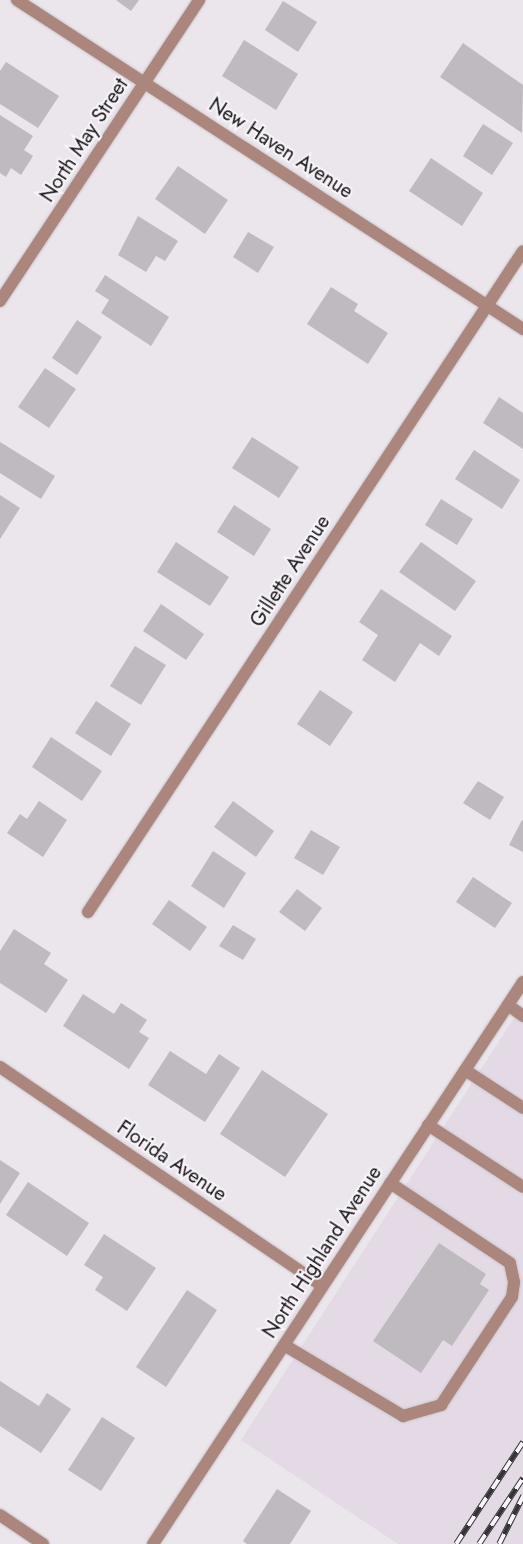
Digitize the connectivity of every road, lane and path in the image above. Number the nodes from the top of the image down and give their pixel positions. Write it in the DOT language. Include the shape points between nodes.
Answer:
graph roads {
  1 [pos="17,0"];
  2 [pos="199,0"];
  3 [pos="145,82"];
  4 [pos="523,251"];
  5 [pos="0,301"];
  6 [pos="488,305"];
  7 [pos="523,328"];
  8 [pos="88,912"];
  9 [pos="523,982"];
  10 [pos="508,1005"];
  11 [pos="523,1016"];
  12 [pos="0,1068"];
  13 [pos="465,1070"];
  14 [pos="523,1108"];
  15 [pos="428,1125"];
  16 [pos="390,1183"];
  17 [pos="523,1187"];
  18 [pos="322,1286"];
  19 [pos="284,1344"];
  20 [pos="0,1515"];
  21 [pos="43,1544"];
  22 [pos="153,1544"];
  1 -- 3 [label="street, New Haven Avenue"];
  2 -- 3 [label="street, North May Street"];
  3 -- 5 [label="street, North May Street"];
  3 -- 6 [label="street, New Haven Avenue"];
  4 -- 6 [label="street, Gillette Avenue"];
  6 -- 7 [label="street, New Haven Avenue"];
  6 -- 8 [label="street, Gillette Avenue"];
  9 -- 10 [label="street, North Highland Avenue"];
  10 -- 11 [label="street"];
  10 -- 13 [label="street, North Highland Avenue"];
  12 -- 18 [label="street, Florida Avenue"];
  13 -- 14 [label="street"];
  13 -- 15 [label="street, North Highland Avenue"];
  15 -- 16 [label="street, North Highland Avenue"];
  15 -- 17 [label="street"];
  16 -- 18 [label="street, North Highland Avenue"];
  16 -- 19 [label="street" via="510,1263 514,1282 512,1297 447,1397 441,1405 403,1416"];
  18 -- 19 [label="street, North Highland Avenue"];
  19 -- 22 [label="street, North Highland Avenue"];
  20 -- 21 [label="street"];
}
